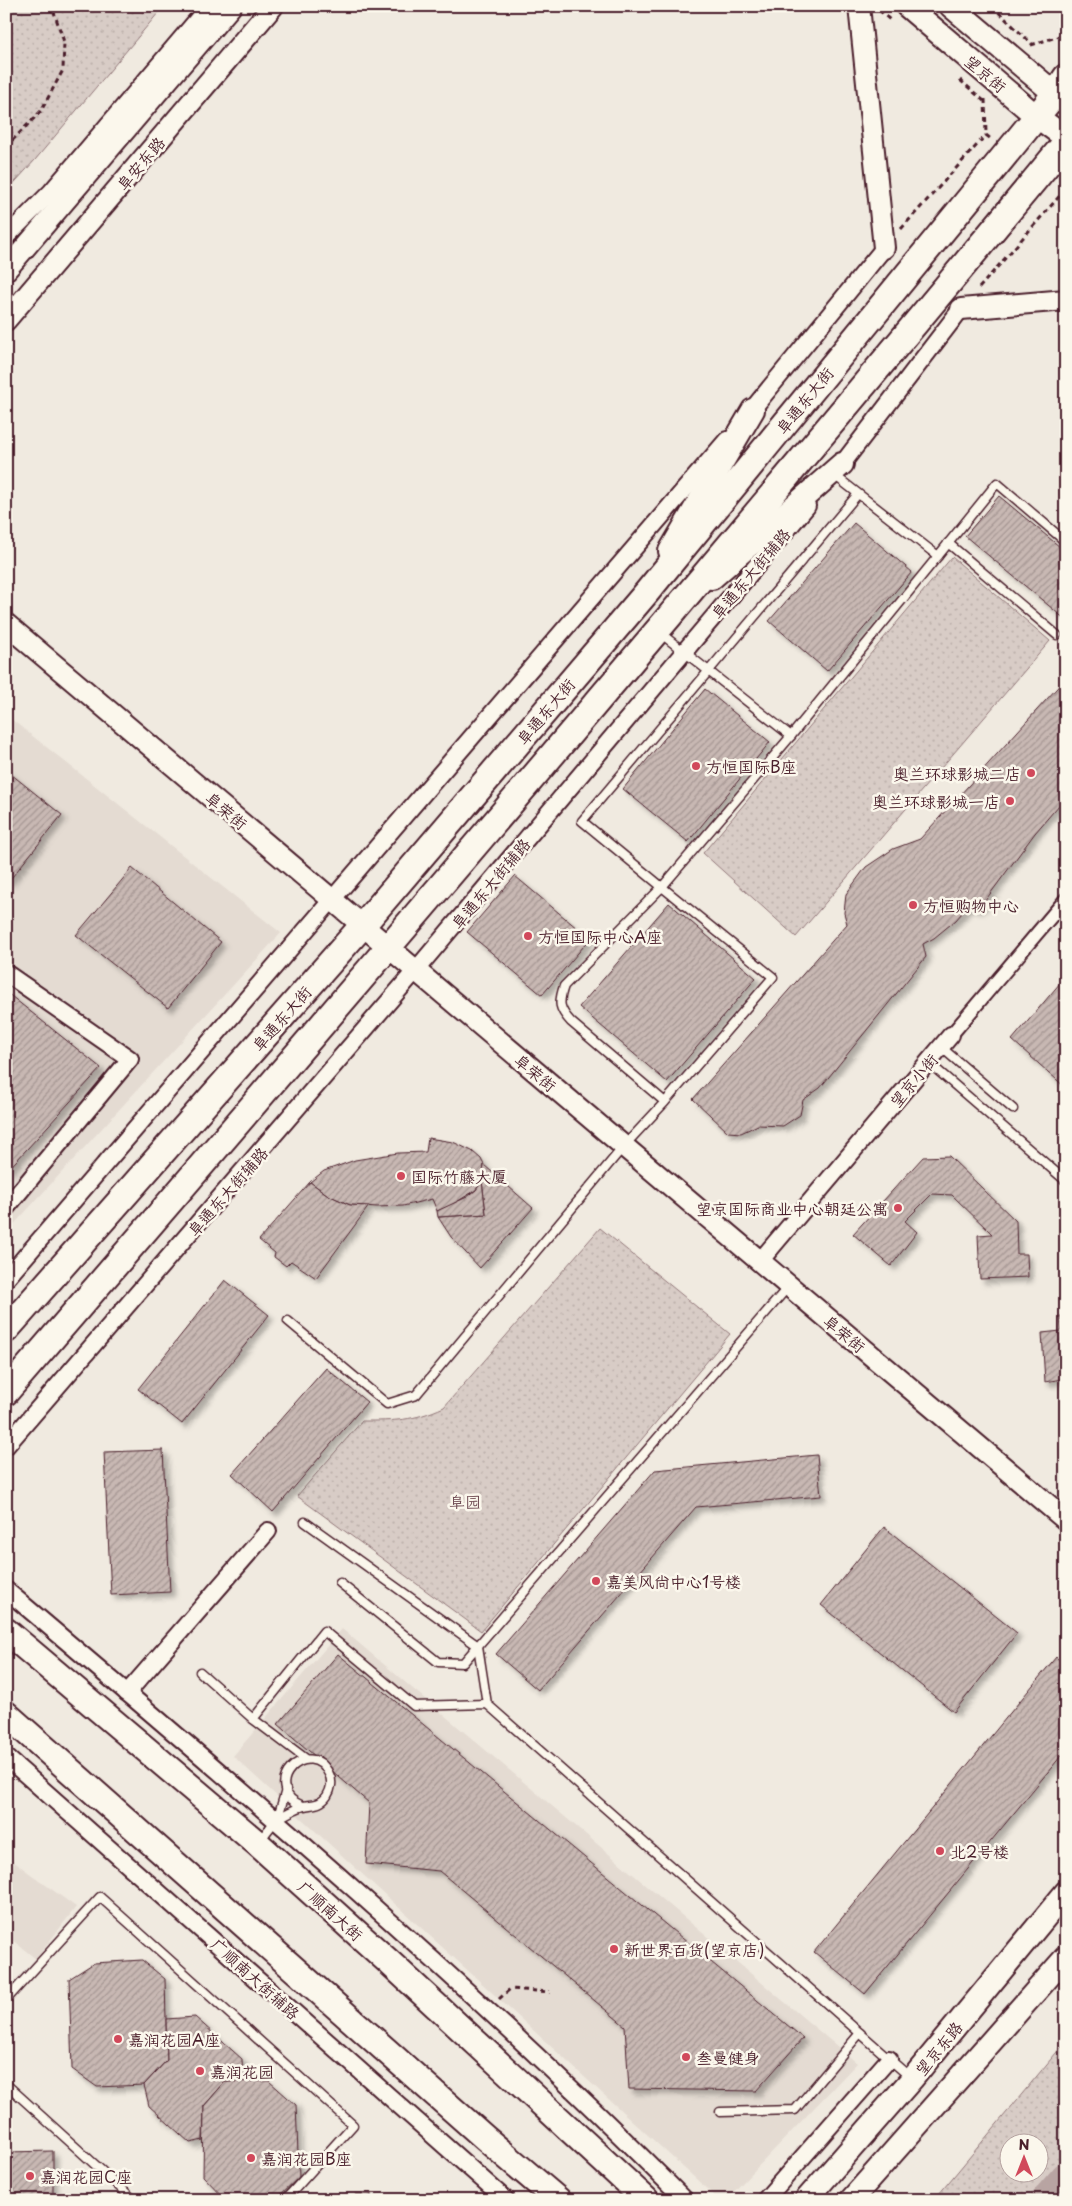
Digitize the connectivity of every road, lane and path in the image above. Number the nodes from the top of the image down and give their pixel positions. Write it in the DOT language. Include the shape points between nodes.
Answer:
graph roads {
  1 [pos="52,6"];
  2 [pos="209,6"];
  3 [pos="231,6"];
  4 [pos="273,6"];
  5 [pos="858,6"];
  6 [pos="907,6"];
  7 [pos="951,6"];
  8 [pos="992,6"];
  9 [pos="1066,34"];
  10 [pos="1032,44"];
  11 [pos="1028,48"];
  12 [pos="1062,91"];
  13 [pos="989,93"];
  14 [pos="1036,116"];
  15 [pos="986,135"];
  16 [pos="1066,138"];
  17 [pos="1066,142"];
  18 [pos="998,146"];
  19 [pos="6,148"];
  20 [pos="1058,190"];
  21 [pos="1065,191"];
  22 [pos="6,237"];
  23 [pos="884,248"];
  24 [pos="6,270"];
  25 [pos="1066,300"];
  26 [pos="961,309"];
  27 [pos="6,320"];
  28 [pos="753,410"];
  29 [pos="838,469"];
  30 [pos="858,494"];
  31 [pos="1066,542"];
  32 [pos="948,543"];
  33 [pos="938,556"];
  34 [pos="647,592"];
  35 [pos="676,610"];
  36 [pos="6,624"];
  37 [pos="658,631"];
  38 [pos="1057,635"];
  39 [pos="684,652"];
  40 [pos="708,671"];
  41 [pos="792,736"];
  42 [pos="662,887"];
  43 [pos="332,899"];
  44 [pos="1066,900"];
  45 [pos="363,925"];
  46 [pos="390,948"];
  47 [pos="416,970"];
  48 [pos="6,973"];
  49 [pos="946,1041"];
  50 [pos="928,1062"];
  51 [pos="665,1102"];
  52 [pos="1013,1109"];
  53 [pos="624,1146"];
  54 [pos="1066,1181"];
  55 [pos="6,1208"];
  56 [pos="760,1261"];
  57 [pos="6,1279"];
  58 [pos="789,1286"];
  59 [pos="288,1321"];
  60 [pos="6,1330"];
  61 [pos="6,1392"];
  62 [pos="6,1446"];
  63 [pos="1066,1520"];
  64 [pos="305,1522"];
  65 [pos="268,1531"];
  66 [pos="340,1583"];
  67 [pos="6,1590"];
  68 [pos="6,1630"];
  69 [pos="478,1646"];
  70 [pos="200,1672"];
  71 [pos="128,1693"];
  72 [pos="487,1704"];
  73 [pos="6,1714"];
  74 [pos="253,1719"];
  75 [pos="6,1757"];
  76 [pos="306,1760"];
  77 [pos="286,1790"];
  78 [pos="303,1806"];
  79 [pos="277,1820"];
  80 [pos="258,1844"];
  81 [pos="1066,1892"];
  82 [pos="1066,1957"];
  83 [pos="6,2000"];
  84 [pos="860,2033"];
  85 [pos="889,2059"];
  86 [pos="912,2080"];
  87 [pos="6,2084"];
  88 [pos="720,2112"];
  89 [pos="554,2199"];
  90 [pos="134,2200"];
  91 [pos="285,2200"];
  92 [pos="506,2200"];
  93 [pos="646,2200"];
  94 [pos="685,2200"];
  95 [pos="765,2200"];
  96 [pos="806,2200"];
  97 [pos="851,2200"];
  1 -- 19 [label="path" via="64,42 63,70 41,110"];
  2 -- 22 [label="street" via="51,192"];
  3 -- 24 [label="street, 阜安东路"];
  4 -- 27 [label="street, 阜安东路"];
  5 -- 23 [label="street"];
  6 -- 14 [label="main road, 望京街"];
  7 -- 12 [label="main road"];
  8 -- 10 [label="path"];
  9 -- 10 [label="path"];
  10 -- 11 [label="path"];
  12 -- 14 [label="main road, 阜通东大街"];
  13 -- 15 [label="path" via="984,101"];
  14 -- 16 [label="main road, 望京街"];
  14 -- 34 [label="main road, 阜通东大街"];
  15 -- 18 [label="path"];
  15 -- 23 [label="path"];
  17 -- 35 [label="main road"];
  20 -- 21 [label="path"];
  21 -- 26 [label="path"];
  23 -- 28 [label="street"];
  25 -- 26 [label="street"];
  26 -- 29 [label="street, 阜通东大街辅路"];
  28 -- 34 [label="main road"];
  28 -- 43 [label="street"];
  29 -- 30 [label="lane"];
  29 -- 35 [label="main road"];
  29 -- 39 [label="street, 阜通东大街辅路"];
  30 -- 33 [label="lane"];
  30 -- 40 [label="lane"];
  31 -- 32 [label="lane" via="997,483"];
  32 -- 33 [label="lane"];
  32 -- 38 [label="lane"];
  33 -- 41 [label="lane"];
  34 -- 45 [label="main road, 阜通东大街"];
  35 -- 37 [label="main road"];
  36 -- 43 [label="street, 阜荣街"];
  37 -- 39 [label="lane"];
  37 -- 46 [label="main road"];
  39 -- 40 [label="lane"];
  39 -- 47 [label="street, 阜通东大街辅路"];
  40 -- 41 [label="lane"];
  40 -- 42 [label="lane" via="582,821"];
  41 -- 42 [label="lane"];
  42 -- 51 [label="lane" via="564,986 560,998 562,1012 572,1022"];
  42 -- 51 [label="lane" via="773,976"];
  43 -- 45 [label="street, 阜荣街"];
  43 -- 57 [label="street"];
  44 -- 49 [label="street, 望京小街"];
  45 -- 46 [label="street, 阜荣街"];
  45 -- 60 [label="main road, 阜通东大街"];
  46 -- 47 [label="street, 阜荣街"];
  46 -- 61 [label="main road"];
  47 -- 53 [label="street, 阜荣街"];
  47 -- 62 [label="street, 阜通东大街辅路"];
  48 -- 55 [label="street" via="130,1059"];
  49 -- 50 [label="street, 望京小街"];
  49 -- 52 [label="lane"];
  50 -- 54 [label="lane"];
  50 -- 56 [label="street, 望京小街"];
  51 -- 53 [label="lane"];
  53 -- 56 [label="street, 阜荣街"];
  53 -- 59 [label="lane" via="416,1395 387,1404"];
  56 -- 58 [label="street, 阜荣街"];
  58 -- 63 [label="street, 阜荣街"];
  58 -- 69 [label="lane"];
  64 -- 69 [label="lane"];
  65 -- 71 [label="street"];
  66 -- 69 [label="lane" via="438,1662 463,1663"];
  67 -- 71 [label="street"];
  68 -- 80 [label="main road, 广顺南大街"];
  69 -- 72 [label="lane"];
  70 -- 74 [label="lane"];
  71 -- 79 [label="street"];
  72 -- 74 [label="lane" via="414,1706 324,1631"];
  72 -- 84 [label="lane"];
  73 -- 89 [label="main road"];
  74 -- 76 [label="lane"];
  75 -- 92 [label="street, 广顺南大街辅路"];
  76 -- 77 [label="lane" via="297,1762 287,1772"];
  76 -- 78 [label="lane" via="323,1765 332,1782 320,1803"];
  77 -- 78 [label="lane" via="296,1803"];
  77 -- 79 [label="lane"];
  78 -- 79 [label="lane"];
  79 -- 80 [label="lane"];
  79 -- 94 [label="street" via="595,2109"];
  80 -- 93 [label="main road, 广顺南大街"];
  81 -- 86 [label="main road, 望京东路"];
  82 -- 97 [label="main road"];
  83 -- 91 [label="lane" via="100,1897 353,2125"];
  84 -- 85 [label="lane"];
  84 -- 88 [label="lane" via="795,2110"];
  85 -- 86 [label="lane"];
  85 -- 95 [label="street"];
  86 -- 96 [label="main road, 望京东路"];
  87 -- 90 [label="lane"];
}
